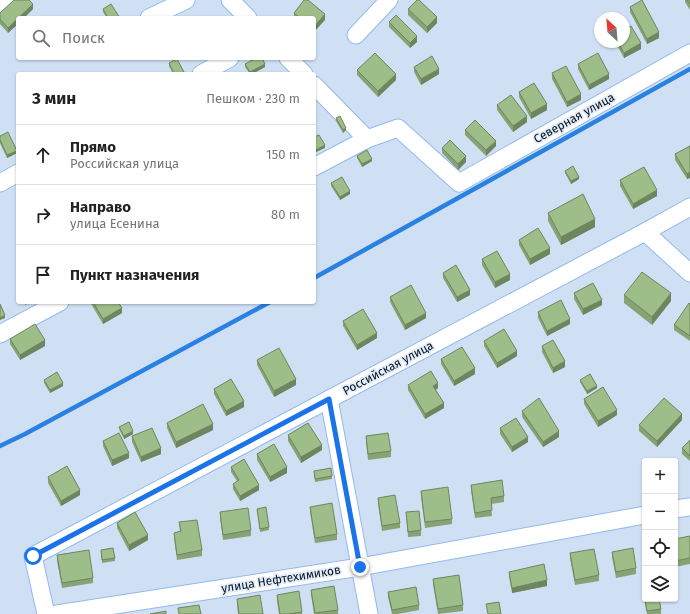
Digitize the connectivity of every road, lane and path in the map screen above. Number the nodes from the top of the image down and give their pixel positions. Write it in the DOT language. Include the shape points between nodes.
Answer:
graph roads {
  1 [pos="8,0"];
  2 [pos="186,0"];
  3 [pos="230,0"];
  4 [pos="389,0"];
  5 [pos="0,7"];
  6 [pos="153,16"];
  7 [pos="246,16"];
  8 [pos="356,35"];
  9 [pos="690,53"];
  10 [pos="226,60"];
  11 [pos="290,60"];
  12 [pos="205,72"];
  13 [pos="302,72"];
  14 [pos="316,86"];
  15 [pos="367,139"];
  16 [pos="316,166"];
  17 [pos="16,174"];
  18 [pos="0,183"];
  19 [pos="690,207"];
  20 [pos="645,232"];
  21 [pos="690,273"];
  22 [pos="56,304"];
  23 [pos="0,334"];
  24 [pos="329,399"];
  25 [pos="690,507"];
  26 [pos="678,509"];
  27 [pos="642,516"];
  28 [pos="360,567"];
  29 [pos="46,614"];
  30 [pos="57,614"];
  31 [pos="369,614"];
  1 -- 5 [label="street"];
  2 -- 6 [label="street"];
  3 -- 7 [label="street"];
  4 -- 8 [label="street"];
  9 -- 15 [label="street, Северная улица" via="459,183 398,128"];
  10 -- 12 [label="street"];
  11 -- 13 [label="street"];
  14 -- 15 [label="street"];
  15 -- 16 [label="street"];
  17 -- 18 [label="street"];
  19 -- 20 [label="street, Российская улица"];
  20 -- 21 [label="street"];
  20 -- 24 [label="street, Российская улица"];
  22 -- 23 [label="street"];
  24 -- 28 [label="street"];
  24 -- 29 [label="street, Российская улица" via="33,556"];
  25 -- 26 [label="street"];
  27 -- 28 [label="street, улица Нефтехимиков"];
  28 -- 30 [label="street, улица Нефтехимиков"];
  28 -- 31 [label="street"];
}
